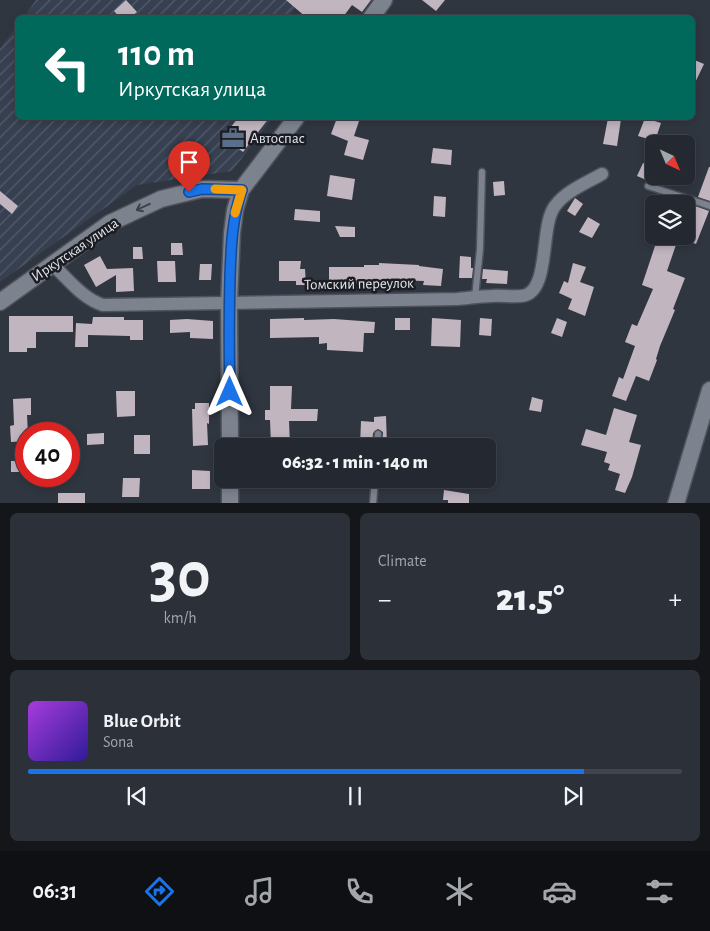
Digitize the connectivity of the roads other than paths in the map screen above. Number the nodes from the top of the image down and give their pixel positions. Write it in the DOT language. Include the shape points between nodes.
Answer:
graph roads {
  1 [pos="384,0"];
  2 [pos="373,15"];
  3 [pos="294,120"];
  4 [pos="482,172"];
  5 [pos="602,174"];
  6 [pos="648,186"];
  7 [pos="242,190"];
  8 [pos="710,206"];
  9 [pos="54,265"];
  10 [pos="475,297"];
  11 [pos="0,302"];
  12 [pos="229,303"];
  13 [pos="710,390"];
  14 [pos="378,434"];
  15 [pos="230,438"];
  16 [pos="378,438"];
  17 [pos="230,488"];
  18 [pos="374,488"];
  19 [pos="230,503"];
  20 [pos="373,503"];
  21 [pos="676,503"];
  1 -- 2 [label="street"];
  3 -- 7 [label="street"];
  4 -- 10 [label="lane"];
  5 -- 10 [label="street, Томский переулок" via="568,194 554,207 538,280 532,290 525,295"];
  6 -- 8 [label="lane"];
  7 -- 9 [label="street, Иркутская улица, one-way" via="202,189 161,199 110,223"];
  7 -- 12 [label="street" via="232,233"];
  9 -- 11 [label="street, Иркутская улица"];
  9 -- 12 [label="street, Томский переулок" via="85,295 103,305"];
  10 -- 12 [label="street, Томский переулок"];
  12 -- 15 [label="street"];
  13 -- 21 [label="street" via="702,427"];
  14 -- 16 [label="lane"];
  17 -- 19 [label="street"];
  18 -- 20 [label="lane"];
}
